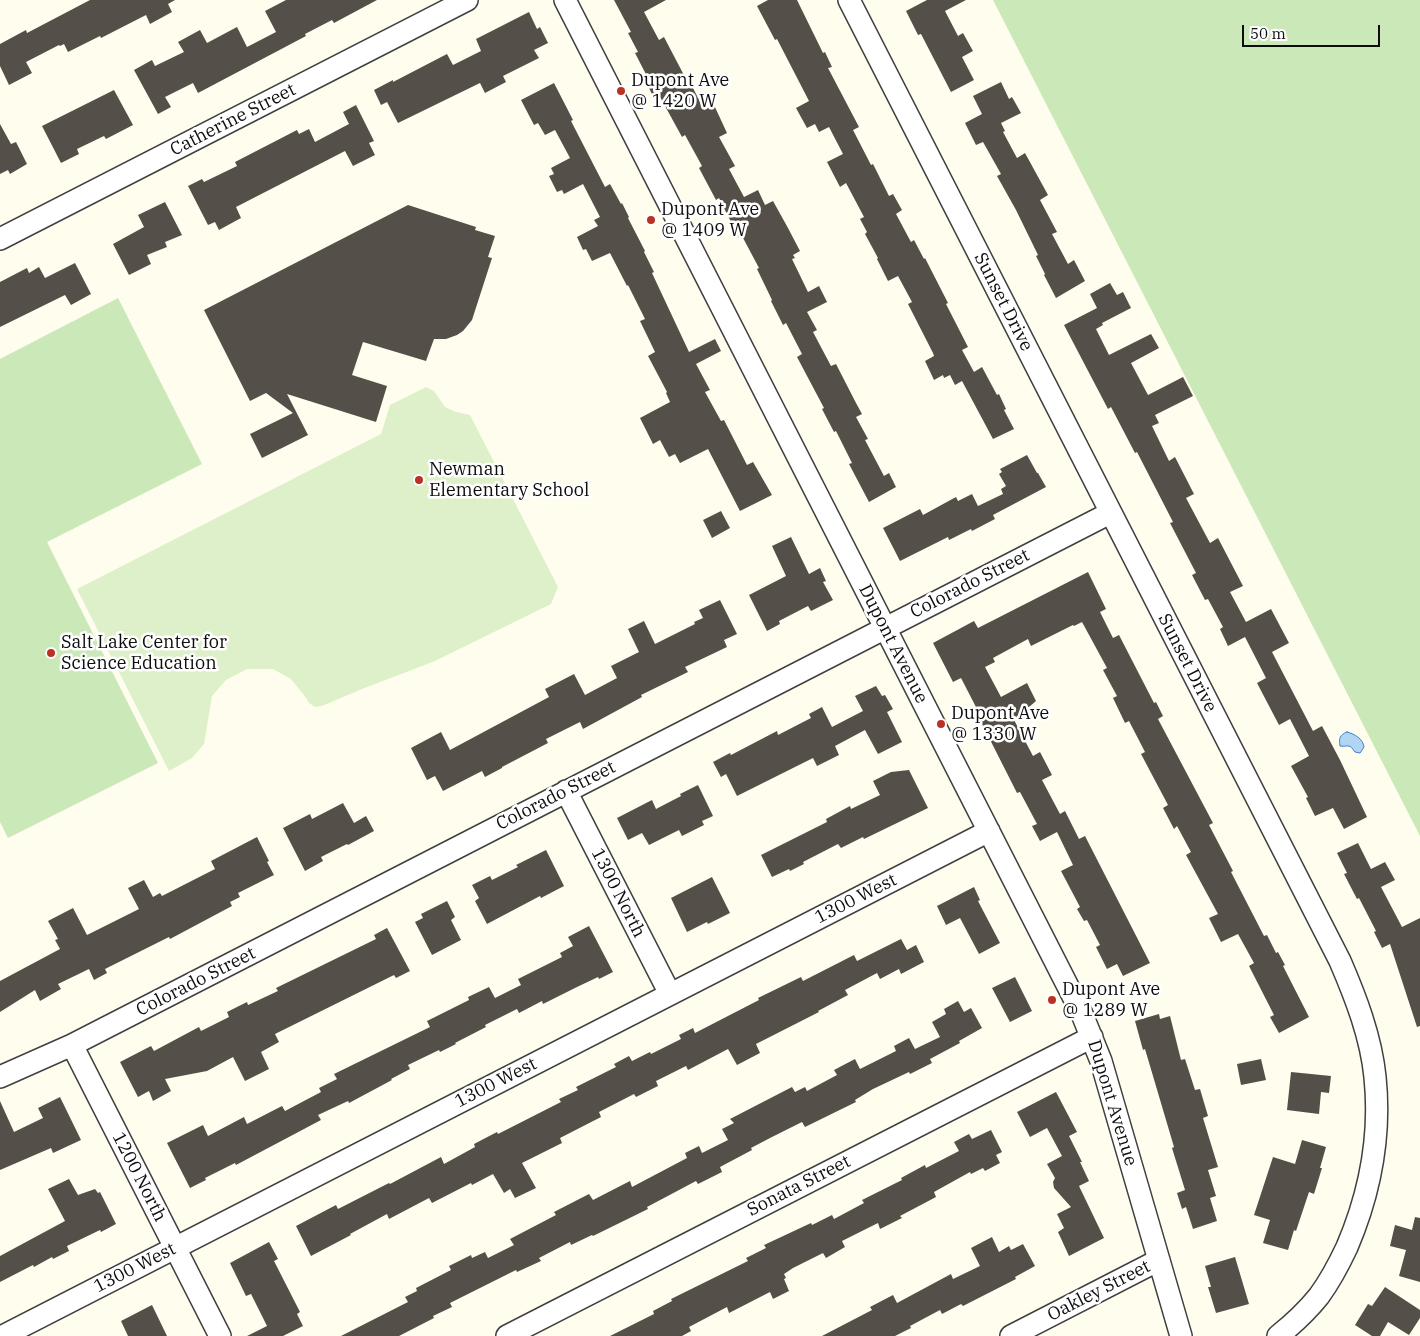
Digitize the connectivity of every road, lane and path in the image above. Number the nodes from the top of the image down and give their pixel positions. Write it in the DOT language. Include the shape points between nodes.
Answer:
graph roads {
  1 [pos="467,0"];
  2 [pos="565,0"];
  3 [pos="849,0"];
  4 [pos="0,239"];
  5 [pos="1110,513"];
  6 [pos="885,628"];
  7 [pos="566,791"];
  8 [pos="989,830"];
  9 [pos="670,994"];
  10 [pos="1092,1037"];
  11 [pos="72,1045"];
  12 [pos="0,1077"];
  13 [pos="175,1248"];
  14 [pos="1159,1260"];
  15 [pos="3,1336"];
  16 [pos="220,1336"];
  17 [pos="507,1336"];
  18 [pos="1011,1336"];
  19 [pos="1182,1336"];
  20 [pos="1278,1336"];
  1 -- 4 [label="street, Catherine Street"];
  2 -- 6 [label="street, Dupont Avenue"];
  3 -- 5 [label="street, Sunset Drive"];
  5 -- 6 [label="street, Colorado Street"];
  5 -- 20 [label="street, Sunset Drive" via="1340,961 1353,990 1370,1049 1376,1108 1372,1166 1366,1197 1354,1230 1320,1295"];
  6 -- 7 [label="street, Colorado Street"];
  6 -- 8 [label="street, Dupont Avenue"];
  7 -- 9 [label="street, 1300 North"];
  7 -- 11 [label="street, Colorado Street"];
  8 -- 9 [label="street, 1300 West"];
  8 -- 10 [label="street, Dupont Avenue"];
  9 -- 13 [label="street, 1300 West"];
  10 -- 14 [label="street, Dupont Avenue"];
  10 -- 17 [label="street, Sonata Street"];
  11 -- 12 [label="street, Colorado Street"];
  11 -- 13 [label="street, 1200 North"];
  13 -- 15 [label="street, 1300 West"];
  13 -- 16 [label="street, 1200 North"];
  14 -- 18 [label="street, Oakley Street"];
  14 -- 19 [label="street, Dupont Avenue"];
}
